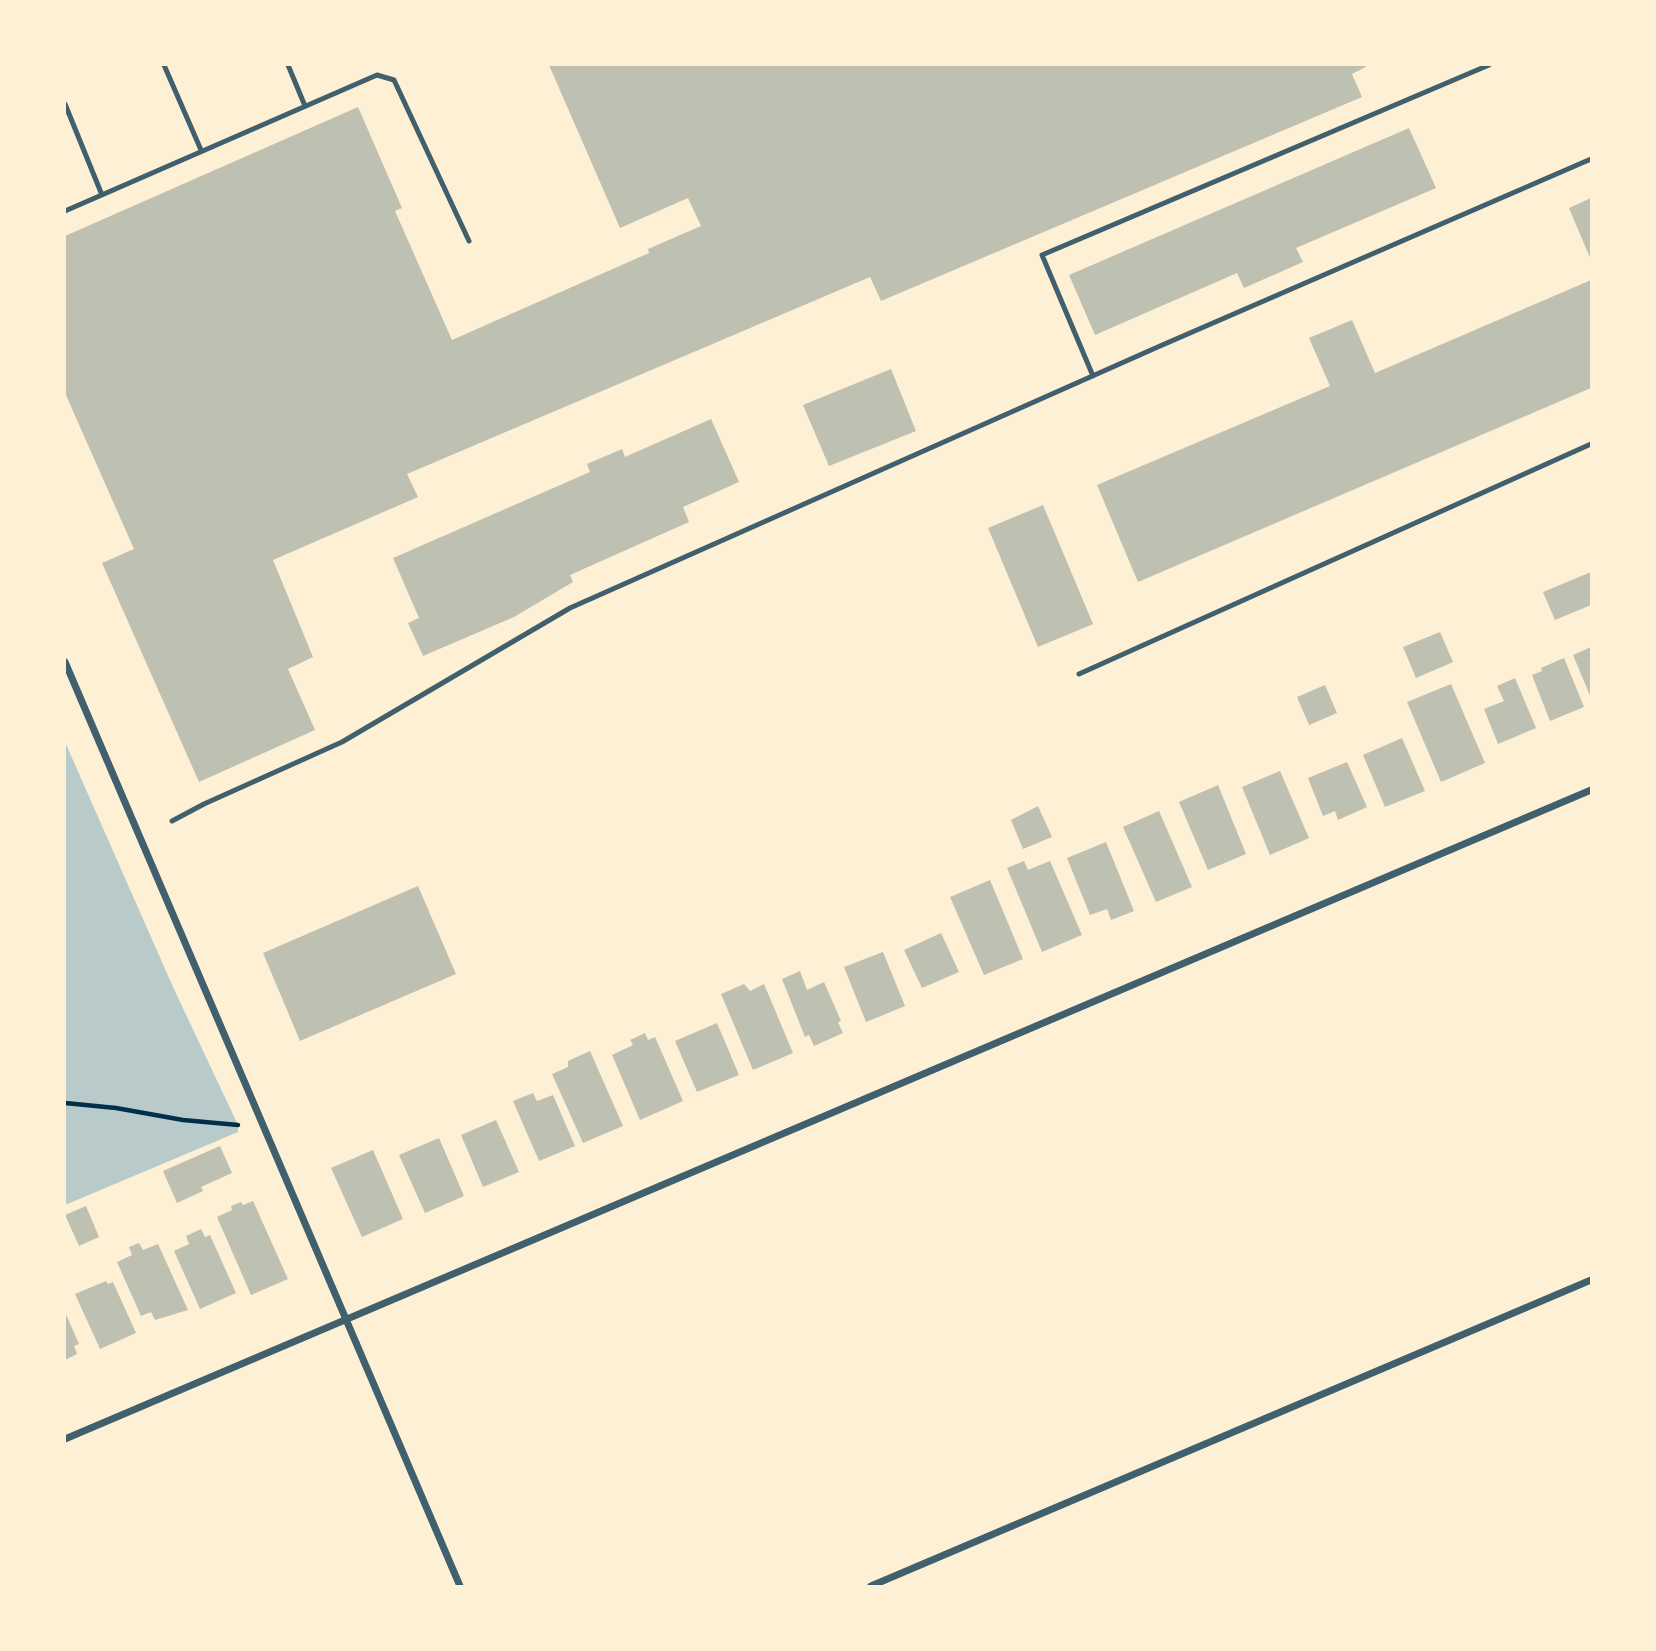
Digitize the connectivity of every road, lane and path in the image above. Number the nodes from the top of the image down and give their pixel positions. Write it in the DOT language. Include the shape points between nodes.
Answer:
graph roads {
  1 [pos="164,65"];
  2 [pos="288,65"];
  3 [pos="1489,65"];
  4 [pos="65,104"];
  5 [pos="305,106"];
  6 [pos="201,150"];
  7 [pos="1591,159"];
  8 [pos="102,195"];
  9 [pos="65,211"];
  10 [pos="469,242"];
  11 [pos="1093,376"];
  12 [pos="1591,444"];
  13 [pos="65,662"];
  14 [pos="1079,674"];
  15 [pos="1591,790"];
  16 [pos="172,821"];
  17 [pos="65,1103"];
  18 [pos="238,1125"];
  19 [pos="1591,1280"];
  20 [pos="346,1320"];
  21 [pos="65,1439"];
  22 [pos="460,1586"];
  23 [pos="871,1586"];
  1 -- 6 [label="lane"];
  2 -- 5 [label="lane"];
  3 -- 11 [label="lane" via="1042,255"];
  4 -- 8 [label="lane"];
  5 -- 6 [label="lane"];
  5 -- 10 [label="lane" via="377,75 394,80"];
  6 -- 8 [label="lane"];
  7 -- 11 [label="lane"];
  8 -- 9 [label="lane"];
  11 -- 16 [label="lane" via="570,608 342,742"];
  12 -- 14 [label="lane"];
  13 -- 20 [label="street"];
  15 -- 20 [label="street"];
  17 -- 18 [label="path"];
  19 -- 23 [label="street"];
  20 -- 21 [label="street"];
  20 -- 22 [label="street"];
}
